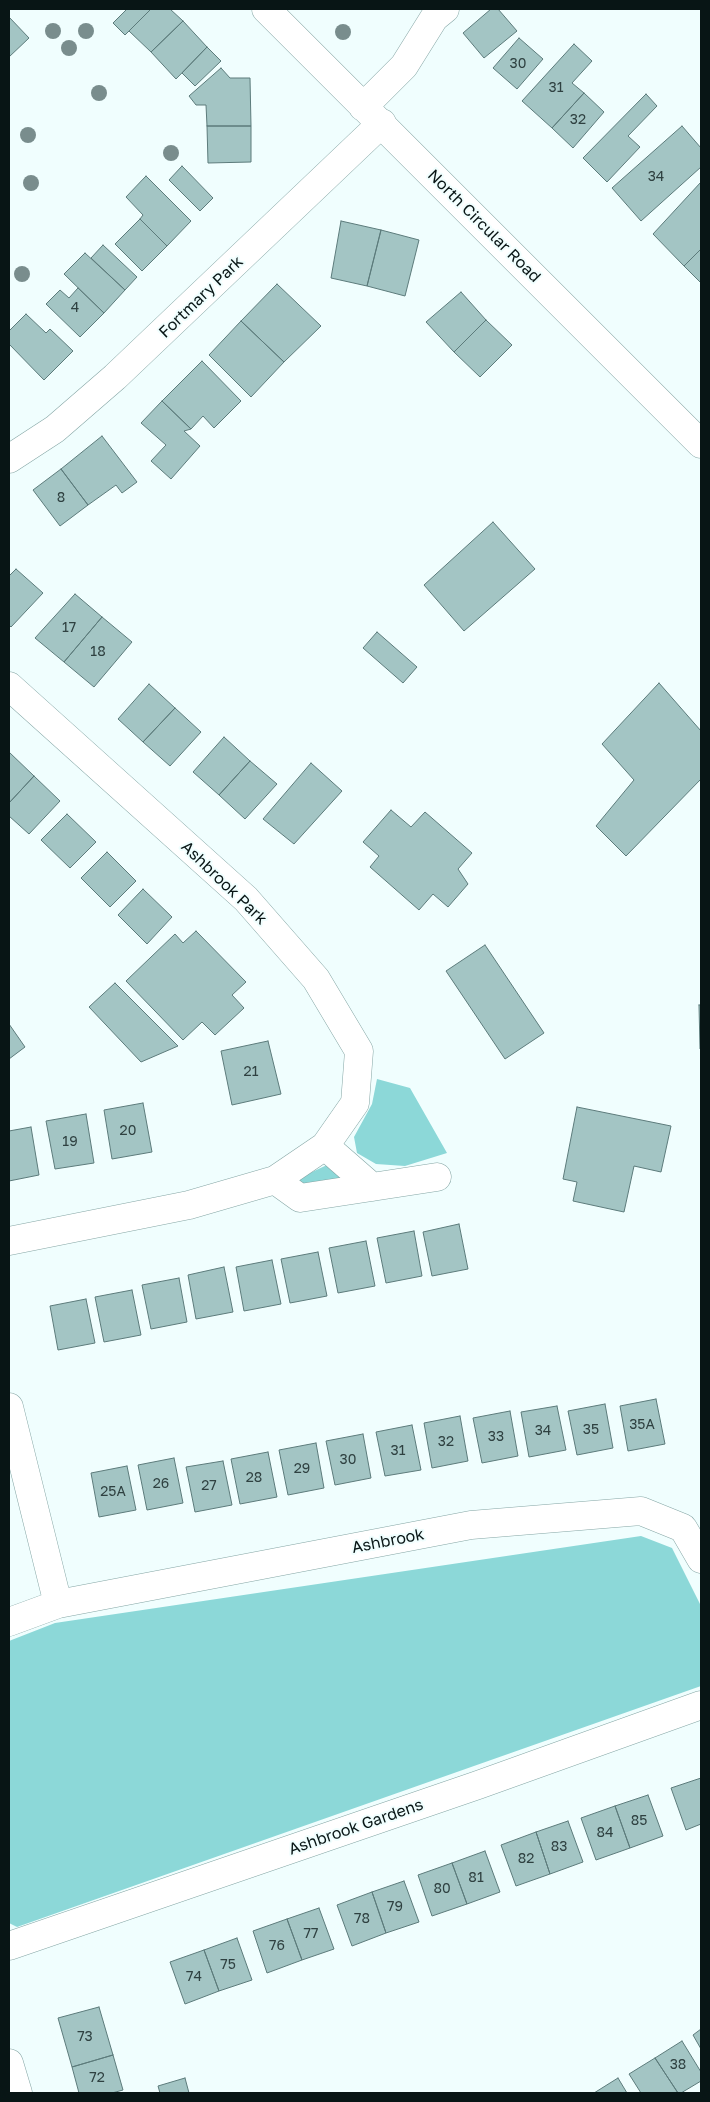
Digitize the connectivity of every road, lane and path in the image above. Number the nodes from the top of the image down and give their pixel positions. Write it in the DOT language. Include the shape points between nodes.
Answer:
graph roads {
  1 [pos="266,9"];
  2 [pos="445,9"];
  3 [pos="373,115"];
  4 [pos="701,444"];
  5 [pos="9,459"];
  6 [pos="9,686"];
  7 [pos="325,1146"];
  8 [pos="437,1177"];
  9 [pos="276,1180"];
  10 [pos="372,1187"];
  11 [pos="9,1241"];
  12 [pos="9,1407"];
  13 [pos="701,1559"];
  14 [pos="58,1604"];
  15 [pos="9,1622"];
  16 [pos="701,1705"];
  17 [pos="9,1946"];
  18 [pos="9,2063"];
  19 [pos="18,2093"];
  1 -- 3 [label="street, North Circular Road"];
  2 -- 3 [label="street, Fortmary Park" via="434,18"];
  3 -- 4 [label="street, North Circular Road"];
  3 -- 5 [label="street, Fortmary Park" via="115,377 55,430"];
  6 -- 7 [label="street, Ashbrook Park" via="246,899 316,979 359,1050 355,1102"];
  7 -- 9 [label="street, Ashbrook Park"];
  7 -- 10 [label="street"];
  8 -- 10 [label="street"];
  9 -- 10 [label="street" via="300,1198"];
  9 -- 11 [label="street, Ashbrook Park" via="188,1205"];
  12 -- 14 [label="street"];
  13 -- 14 [label="street, Ashbrook" via="683,1528 641,1512 471,1525"];
  14 -- 15 [label="street, Ashbrook"];
  16 -- 17 [label="street, Ashbrook Gardens"];
  18 -- 19 [label="street"];
}
